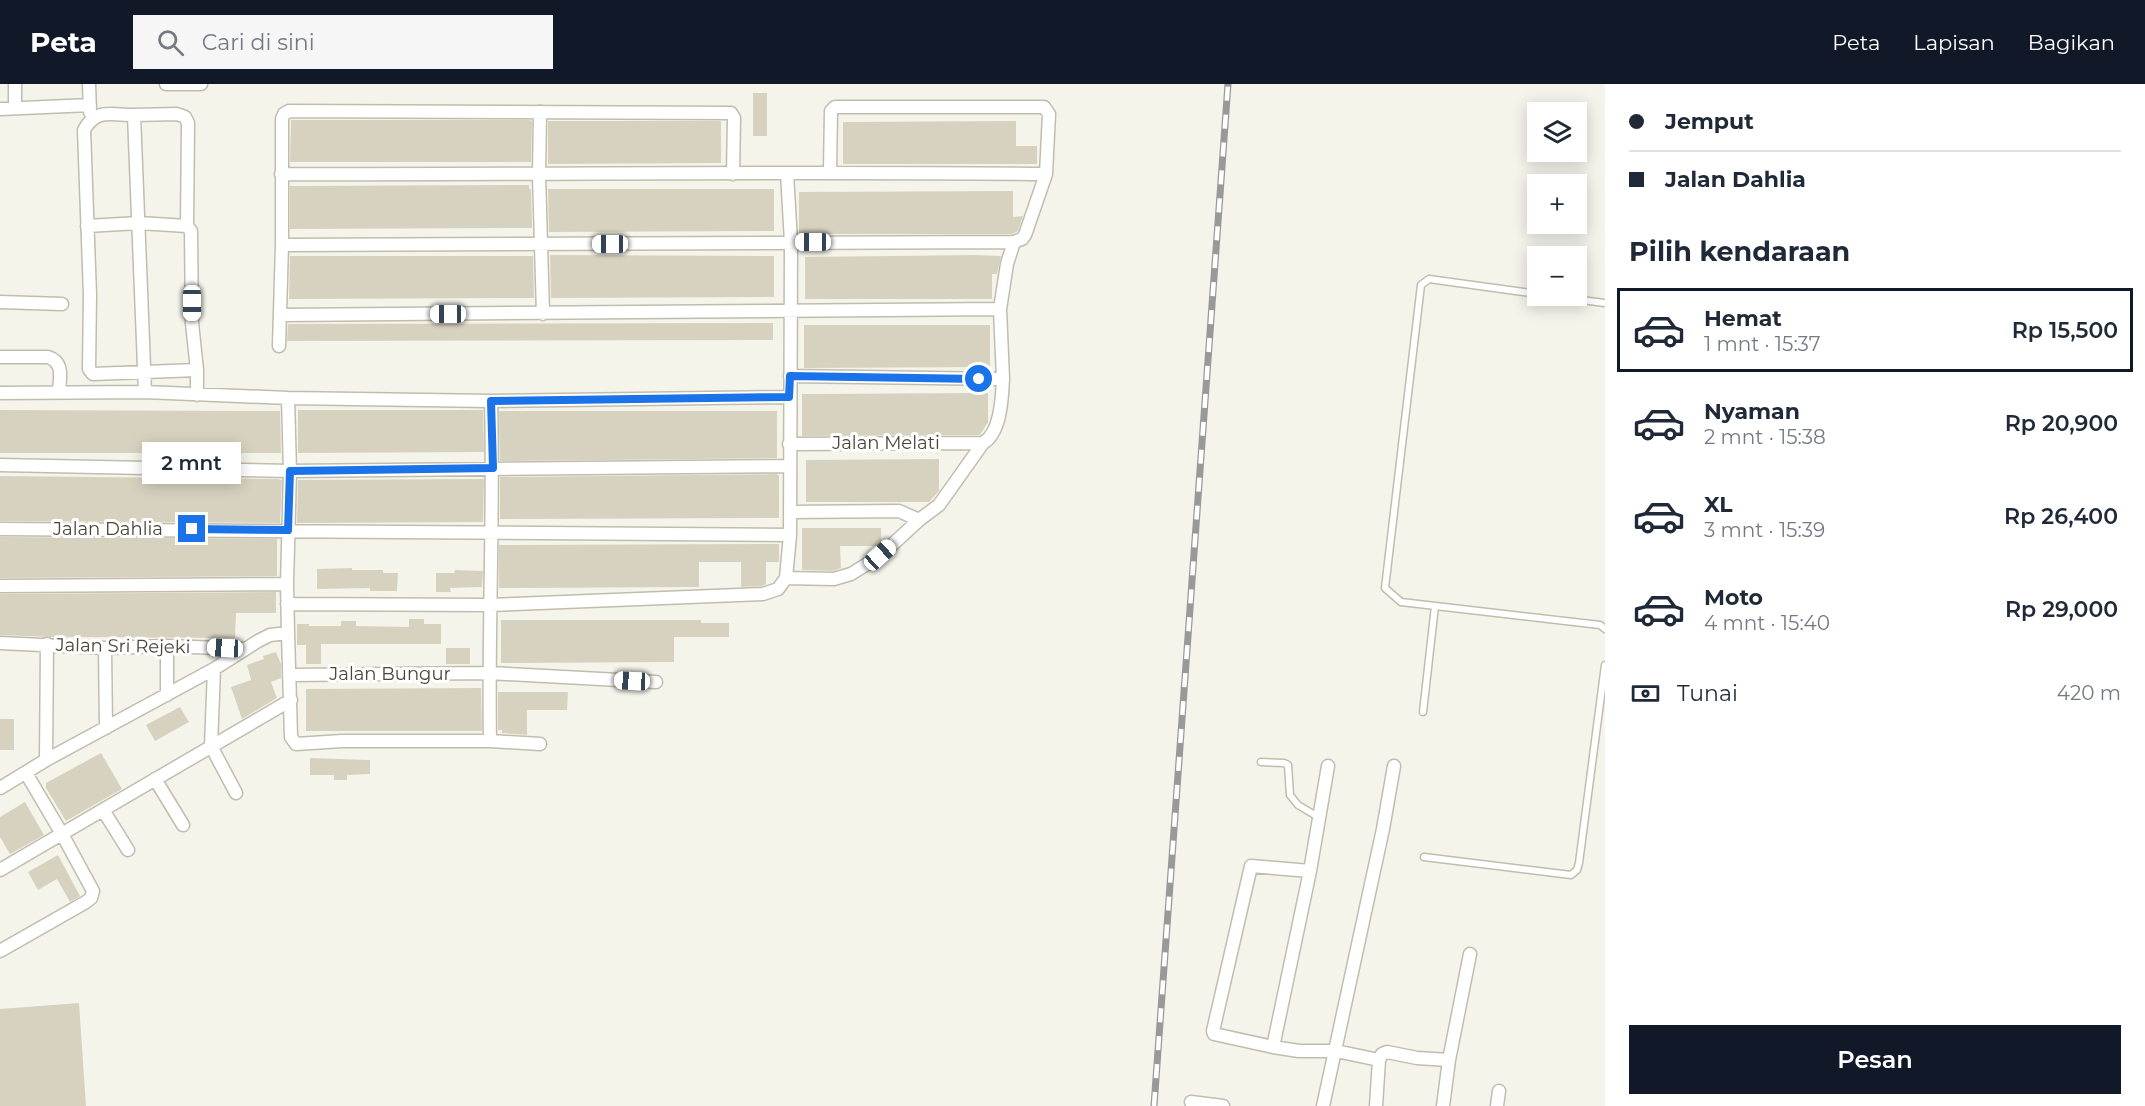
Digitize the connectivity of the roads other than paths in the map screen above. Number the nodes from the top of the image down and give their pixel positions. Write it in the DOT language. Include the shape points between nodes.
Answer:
graph roads {
  1 [pos="15,84"];
  2 [pos="89,84"];
  3 [pos="166,84"];
  4 [pos="201,84"];
  5 [pos="90,105"];
  6 [pos="15,108"];
  7 [pos="0,109"];
  8 [pos="540,112"];
  9 [pos="134,115"];
  10 [pos="90,119"];
  11 [pos="830,171"];
  12 [pos="788,173"];
  13 [pos="281,174"];
  14 [pos="733,174"];
  15 [pos="1046,174"];
  16 [pos="538,175"];
  17 [pos="139,223"];
  18 [pos="87,226"];
  19 [pos="187,226"];
  20 [pos="791,242"];
  21 [pos="1014,242"];
  22 [pos="542,244"];
  23 [pos="282,245"];
  24 [pos="1527,292"];
  25 [pos="1587,301"];
  26 [pos="0,302"];
  27 [pos="1605,303"];
  28 [pos="62,304"];
  29 [pos="1000,309"];
  30 [pos="790,310"];
  31 [pos="543,314"];
  32 [pos="281,315"];
  33 [pos="279,346"];
  34 [pos="0,357"];
  35 [pos="143,370"];
  36 [pos="198,370"];
  37 [pos="790,376"];
  38 [pos="1003,380"];
  39 [pos="59,391"];
  40 [pos="145,392"];
  41 [pos="0,393"];
  42 [pos="197,395"];
  43 [pos="789,397"];
  44 [pos="288,399"];
  45 [pos="491,401"];
  46 [pos="983,443"];
  47 [pos="789,444"];
  48 [pos="0,465"];
  49 [pos="789,466"];
  50 [pos="493,468"];
  51 [pos="290,471"];
  52 [pos="790,512"];
  53 [pos="919,520"];
  54 [pos="0,529"];
  55 [pos="288,530"];
  56 [pos="490,535"];
  57 [pos="790,536"];
  58 [pos="786,578"];
  59 [pos="287,584"];
  60 [pos="0,586"];
  61 [pos="287,604"];
  62 [pos="490,605"];
  63 [pos="1435,606"];
  64 [pos="1605,629"];
  65 [pos="288,633"];
  66 [pos="0,643"];
  67 [pos="47,644"];
  68 [pos="167,646"];
  69 [pos="105,648"];
  70 [pos="245,649"];
  71 [pos="1605,665"];
  72 [pos="214,669"];
  73 [pos="489,673"];
  74 [pos="290,675"];
  75 [pos="656,682"];
  76 [pos="167,695"];
  77 [pos="291,700"];
  78 [pos="1423,712"];
  79 [pos="106,728"];
  80 [pos="490,741"];
  81 [pos="540,744"];
  82 [pos="210,746"];
  83 [pos="46,760"];
  84 [pos="1262,762"];
  85 [pos="1328,766"];
  86 [pos="1394,766"];
  87 [pos="26,773"];
  88 [pos="155,779"];
  89 [pos="0,788"];
  90 [pos="236,793"];
  91 [pos="104,810"];
  92 [pos="1320,819"];
  93 [pos="183,825"];
  94 [pos="62,834"];
  95 [pos="128,850"];
  96 [pos="1424,857"];
  97 [pos="0,870"];
  98 [pos="1310,871"];
  99 [pos="0,951"];
  100 [pos="1470,954"];
  101 [pos="1273,1047"];
  102 [pos="1336,1051"];
  103 [pos="1378,1060"];
  104 [pos="1449,1060"];
  105 [pos="1500,1091"];
  106 [pos="1191,1102"];
  107 [pos="1223,1106"];
  108 [pos="1323,1106"];
  109 [pos="1376,1106"];
  110 [pos="1443,1106"];
  111 [pos="1497,1106"];
  1 -- 6 [label="street"];
  2 -- 5 [label="street"];
  3 -- 4 [label="street"];
  5 -- 6 [label="street"];
  5 -- 10 [label="street"];
  6 -- 7 [label="street"];
  8 -- 13 [label="street" via="288,111 282,119"];
  8 -- 14 [label="street" via="731,113"];
  8 -- 16 [label="street"];
  9 -- 10 [label="street" via="96,115"];
  9 -- 17 [label="street"];
  9 -- 19 [label="street" via="177,114 188,123"];
  10 -- 18 [label="street" via="84,130"];
  11 -- 12 [label="street"];
  11 -- 15 [label="street"];
  11 -- 15 [label="street" via="831,111 835,107 1044,107 1048,114"];
  12 -- 14 [label="street"];
  12 -- 20 [label="street"];
  13 -- 16 [label="street"];
  13 -- 23 [label="street"];
  14 -- 16 [label="street"];
  15 -- 21 [label="street" via="1025,235"];
  16 -- 22 [label="street"];
  17 -- 18 [label="street"];
  17 -- 19 [label="street"];
  17 -- 35 [label="street"];
  18 -- 35 [label="street" via="89,369 93,374"];
  19 -- 36 [label="street" via="191,234 192,323"];
  20 -- 21 [label="street"];
  20 -- 22 [label="street"];
  20 -- 30 [label="street"];
  21 -- 29 [label="street"];
  22 -- 23 [label="street"];
  22 -- 31 [label="street"];
  23 -- 32 [label="street"];
  24 -- 63 [label="lane" via="1430,279 1421,285 1385,588 1401,602"];
  25 -- 27 [label="lane"];
  26 -- 28 [label="street"];
  29 -- 30 [label="street"];
  29 -- 38 [label="street"];
  30 -- 31 [label="street"];
  30 -- 37 [label="street"];
  31 -- 32 [label="street"];
  32 -- 33 [label="street"];
  34 -- 39 [label="street" via="55,359 60,366"];
  35 -- 36 [label="street"];
  35 -- 40 [label="street"];
  36 -- 42 [label="street"];
  37 -- 38 [label="street"];
  37 -- 43 [label="street"];
  38 -- 46 [label="street" via="1001,408 993,433"];
  39 -- 40 [label="street"];
  39 -- 41 [label="street"];
  40 -- 42 [label="street"];
  42 -- 44 [label="street"];
  43 -- 45 [label="street"];
  43 -- 47 [label="street"];
  44 -- 45 [label="street"];
  44 -- 51 [label="street"];
  45 -- 50 [label="street"];
  46 -- 47 [label="street, Jalan Melati"];
  46 -- 53 [label="street" via="939,505"];
  47 -- 49 [label="street"];
  48 -- 51 [label="street"];
  49 -- 50 [label="street"];
  49 -- 52 [label="street"];
  50 -- 51 [label="street"];
  50 -- 56 [label="street"];
  51 -- 55 [label="street"];
  52 -- 53 [label="street" via="899,511"];
  52 -- 57 [label="street"];
  53 -- 58 [label="street" via="880,555 851,574 834,579"];
  54 -- 55 [label="street, Jalan Dahlia"];
  55 -- 56 [label="street, Jalan Dahlia"];
  55 -- 59 [label="street"];
  56 -- 57 [label="street, Jalan Dahlia"];
  56 -- 62 [label="street"];
  57 -- 58 [label="street"];
  58 -- 62 [label="street" via="778,589 763,594"];
  59 -- 60 [label="street"];
  59 -- 61 [label="street"];
  61 -- 62 [label="street"];
  61 -- 65 [label="street"];
  62 -- 73 [label="street"];
  63 -- 64 [label="lane" via="1600,625"];
  63 -- 78 [label="lane"];
  65 -- 70 [label="street" via="270,635"];
  65 -- 74 [label="street"];
  66 -- 67 [label="street, Jalan Sri Rejeki"];
  67 -- 69 [label="street, Jalan Sri Rejeki"];
  67 -- 83 [label="street"];
  68 -- 69 [label="street, Jalan Sri Rejeki"];
  68 -- 70 [label="street, Jalan Sri Rejeki"];
  68 -- 76 [label="street"];
  69 -- 79 [label="street"];
  70 -- 72 [label="street"];
  71 -- 96 [label="lane" via="1577,870 1571,875"];
  72 -- 76 [label="street"];
  72 -- 82 [label="street"];
  73 -- 74 [label="street, Jalan Bungur"];
  73 -- 75 [label="street, Jalan Bungur"];
  73 -- 80 [label="street"];
  74 -- 77 [label="street"];
  76 -- 79 [label="street"];
  77 -- 80 [label="street" via="291,737 296,744"];
  77 -- 82 [label="street"];
  79 -- 83 [label="street"];
  80 -- 81 [label="street"];
  82 -- 88 [label="street"];
  82 -- 90 [label="street"];
  83 -- 87 [label="street"];
  84 -- 92 [label="lane" via="1288,765 1290,795"];
  85 -- 92 [label="street"];
  86 -- 102 [label="street"];
  87 -- 89 [label="street"];
  87 -- 94 [label="street"];
  88 -- 91 [label="street"];
  88 -- 93 [label="street"];
  91 -- 94 [label="street"];
  91 -- 95 [label="street"];
  92 -- 98 [label="street"];
  94 -- 97 [label="street"];
  94 -- 99 [label="street" via="93,891 91,898"];
  98 -- 101 [label="street"];
  98 -- 101 [label="street" via="1251,866 1213,1031 1217,1036"];
  100 -- 104 [label="street"];
  101 -- 102 [label="street"];
  102 -- 103 [label="street"];
  102 -- 108 [label="street"];
  103 -- 104 [label="street" via="1386,1052"];
  103 -- 109 [label="street"];
  104 -- 110 [label="street"];
  105 -- 111 [label="street"];
  106 -- 107 [label="street"];
}
